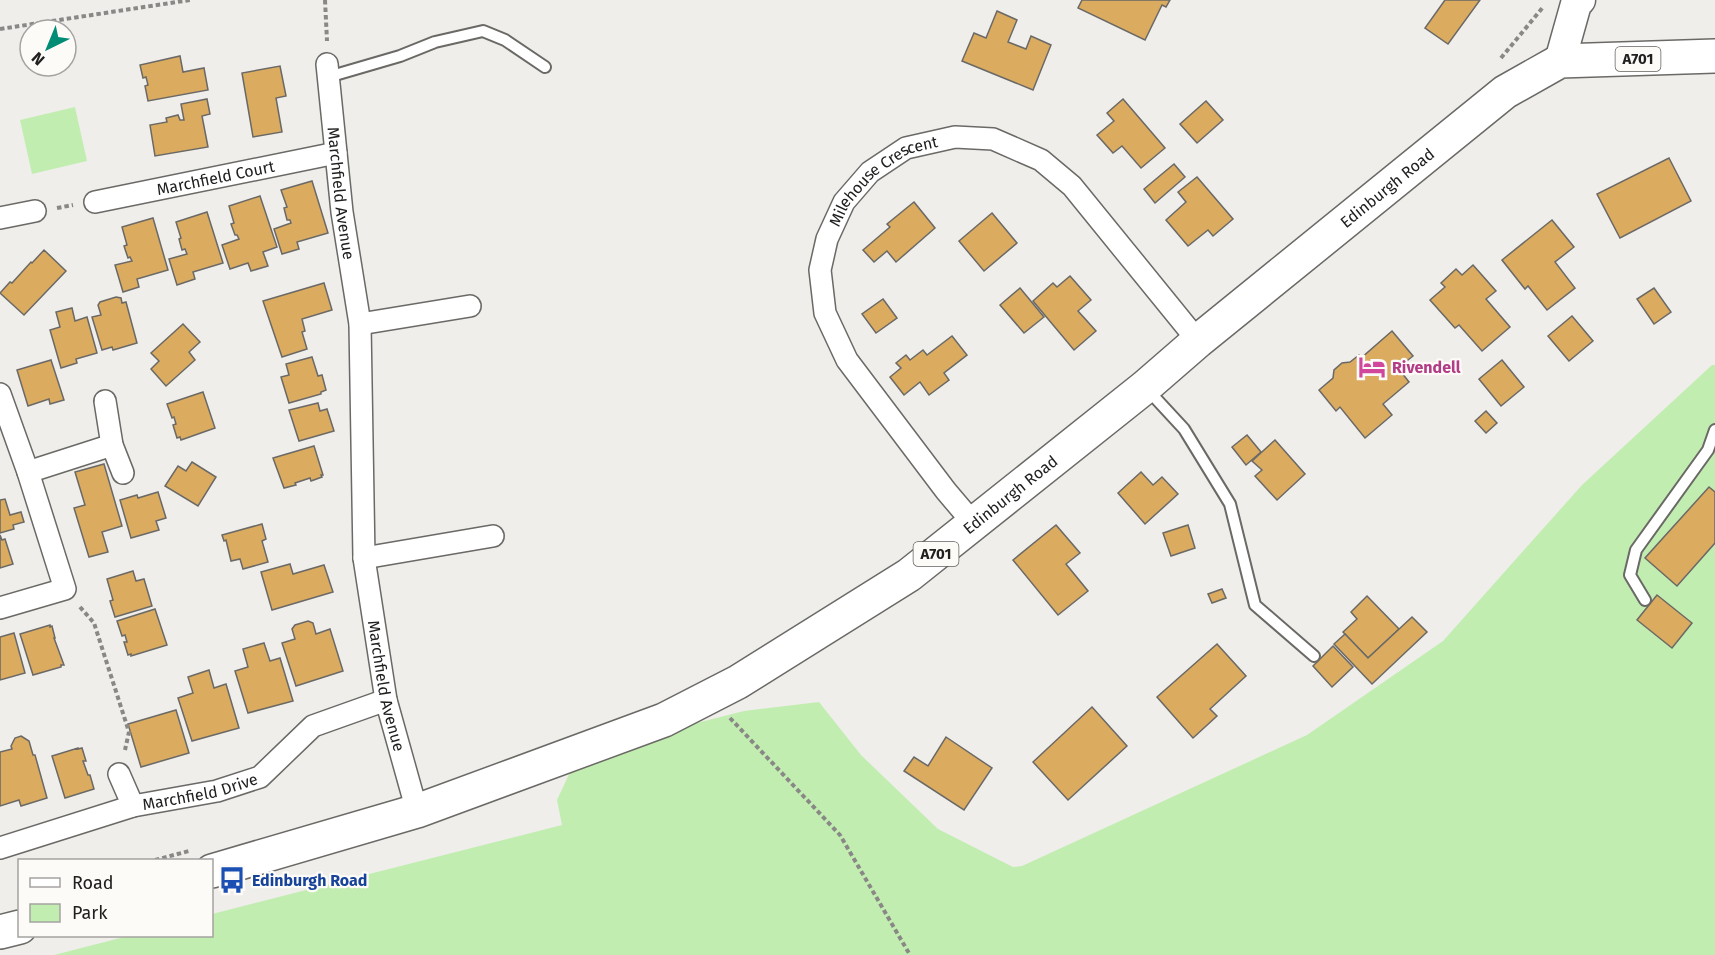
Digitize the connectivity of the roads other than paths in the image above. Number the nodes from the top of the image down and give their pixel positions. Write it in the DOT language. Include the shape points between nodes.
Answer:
graph roads {
  1 [pos="1581,0"];
  2 [pos="1715,56"];
  3 [pos="1560,61"];
  4 [pos="545,67"];
  5 [pos="328,71"];
  6 [pos="336,153"];
  7 [pos="94,202"];
  8 [pos="35,211"];
  9 [pos="0,218"];
  10 [pos="470,306"];
  11 [pos="360,324"];
  12 [pos="1198,342"];
  13 [pos="1145,387"];
  14 [pos="0,394"];
  15 [pos="105,401"];
  16 [pos="1715,430"];
  17 [pos="112,445"];
  18 [pos="28,472"];
  19 [pos="123,473"];
  20 [pos="974,524"];
  21 [pos="493,536"];
  22 [pos="364,558"];
  23 [pos="1645,600"];
  24 [pos="0,608"];
  25 [pos="1314,656"];
  26 [pos="386,700"];
  27 [pos="119,774"];
  28 [pos="133,806"];
  29 [pos="417,811"];
  30 [pos="0,849"];
  31 [pos="213,871"];
  32 [pos="18,928"];
  33 [pos="0,932"];
  1 -- 3 [label="street" via="1576,4"];
  2 -- 3 [label="main road, Edinburgh Road / A701"];
  3 -- 12 [label="main road, Edinburgh Road / A701" via="1506,92"];
  4 -- 5 [label="lane" via="505,40 483,31 435,42 400,56"];
  5 -- 6 [label="street, Marchfield Avenue"];
  6 -- 7 [label="street, Marchfield Court"];
  6 -- 11 [label="street, Marchfield Avenue"];
  8 -- 9 [label="street"];
  10 -- 11 [label="street"];
  11 -- 22 [label="street, Marchfield Avenue"];
  12 -- 13 [label="main road, Edinburgh Road / A701"];
  12 -- 20 [label="street, Milehouse Crescent" via="1072,186 1041,160 993,139 954,137 906,148 870,172 844,202 827,239 820,270 825,313 847,360"];
  13 -- 20 [label="main road, Edinburgh Road / A701"];
  13 -- 25 [label="lane" via="1184,429 1230,504 1255,605"];
  14 -- 18 [label="street"];
  15 -- 17 [label="street"];
  16 -- 23 [label="lane" via="1708,450 1636,550 1630,575"];
  17 -- 18 [label="street"];
  17 -- 19 [label="street"];
  18 -- 24 [label="street" via="65,589"];
  20 -- 29 [label="main road, Edinburgh Road / A701" via="909,575 738,682 664,720"];
  21 -- 22 [label="street"];
  22 -- 26 [label="street, Marchfield Avenue"];
  26 -- 28 [label="street, Marchfield Drive" via="313,726 260,777 217,791"];
  26 -- 29 [label="street, Marchfield Avenue"];
  27 -- 28 [label="street, Marchfield Drive"];
  28 -- 30 [label="street, Marchfield Drive"];
  29 -- 31 [label="main road, Edinburgh Road / A701"];
  32 -- 33 [label="main road"];
}
